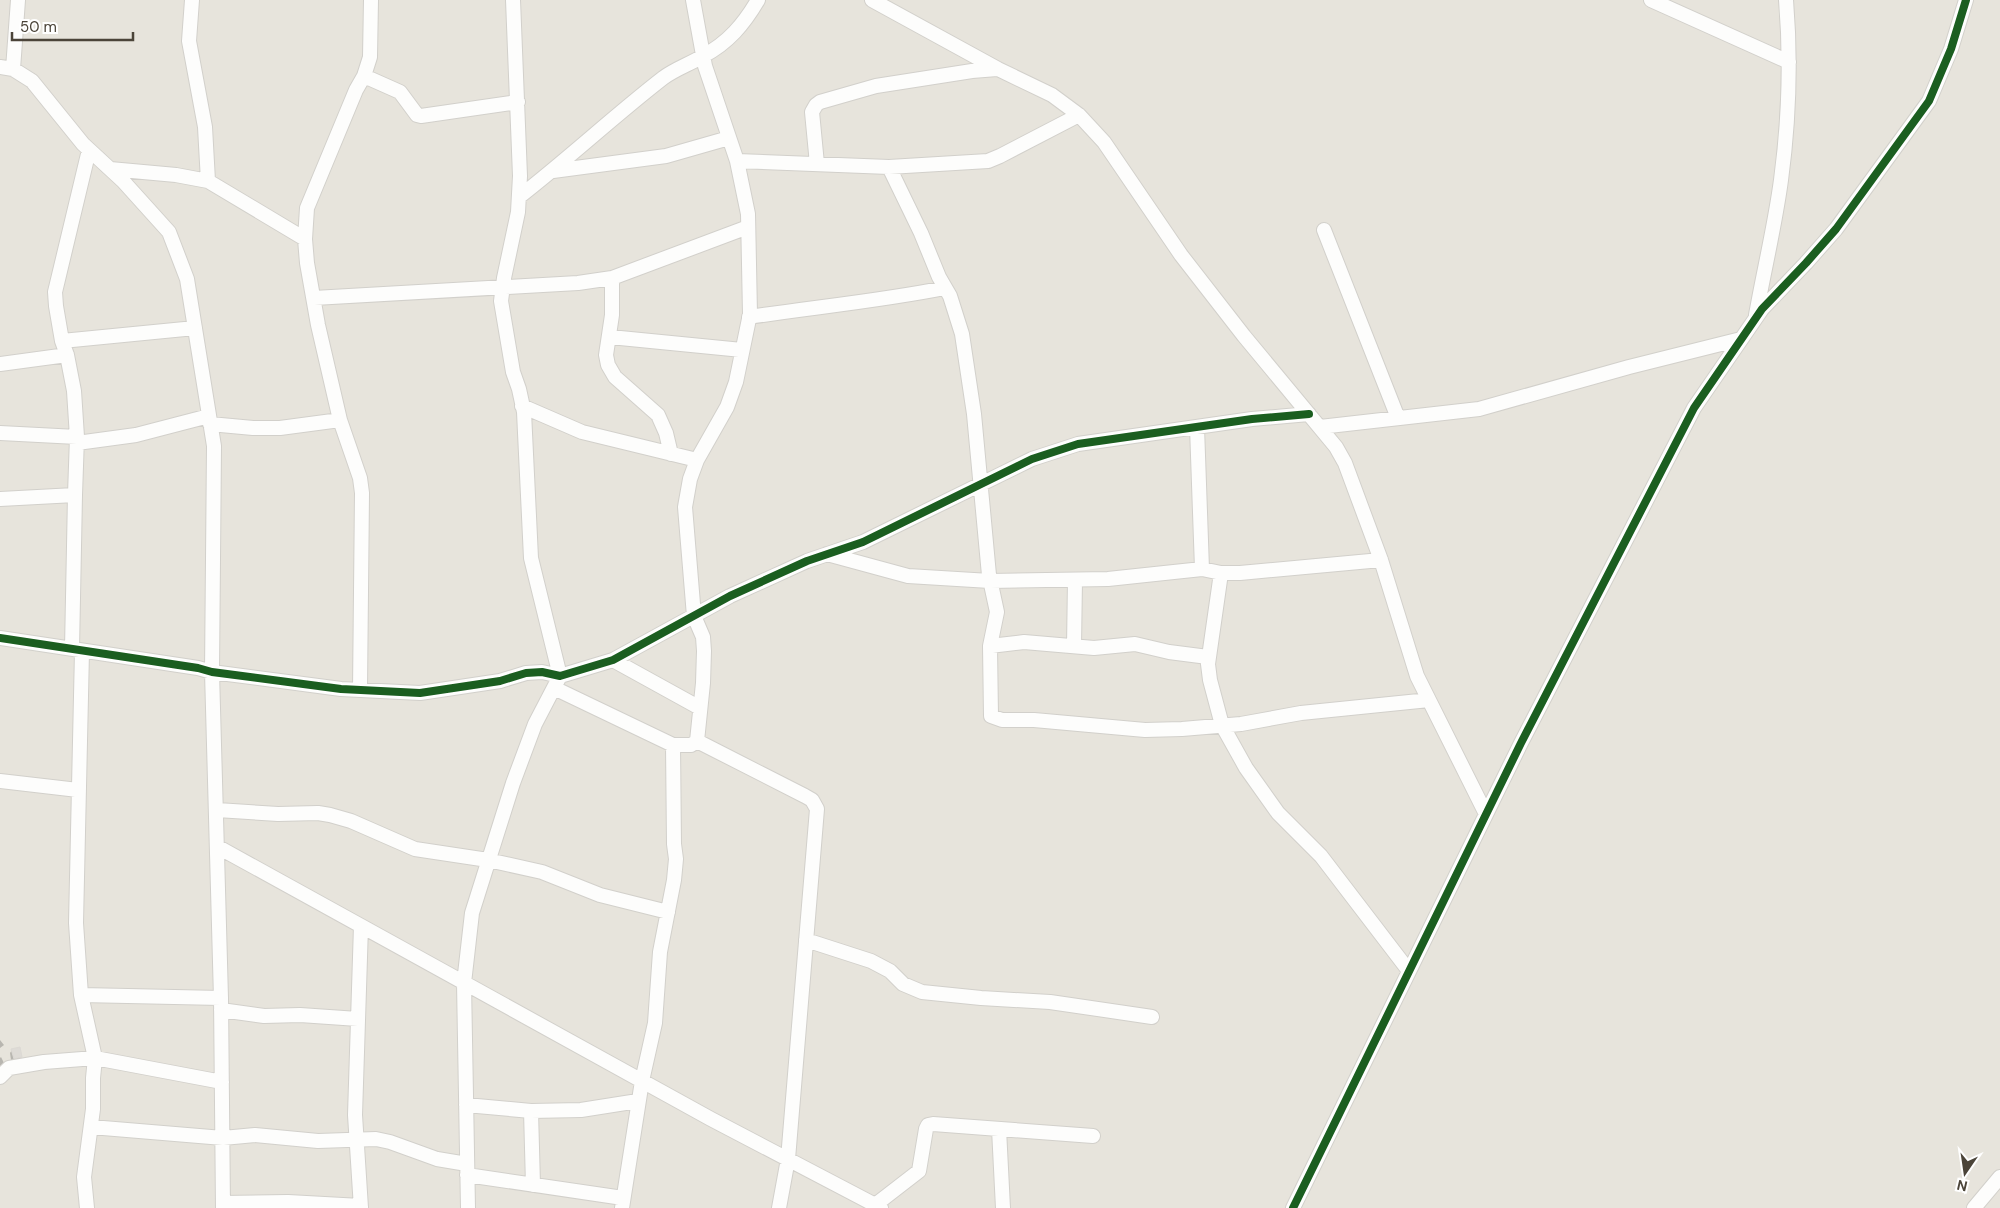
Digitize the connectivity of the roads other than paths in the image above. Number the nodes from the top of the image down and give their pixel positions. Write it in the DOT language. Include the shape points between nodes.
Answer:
graph roads {
  1 [pos="18,0"];
  2 [pos="192,0"];
  3 [pos="513,0"];
  4 [pos="693,0"];
  5 [pos="758,0"];
  6 [pos="872,0"];
  7 [pos="1651,0"];
  8 [pos="1786,0"];
  9 [pos="1966,0"];
  10 [pos="368,2"];
  11 [pos="704,56"];
  12 [pos="1789,62"];
  13 [pos="7,68"];
  14 [pos="998,69"];
  15 [pos="364,76"];
  16 [pos="518,102"];
  17 [pos="1079,115"];
  18 [pos="729,138"];
  19 [pos="89,150"];
  20 [pos="737,161"];
  21 [pos="817,164"];
  22 [pos="889,167"];
  23 [pos="110,169"];
  24 [pos="553,171"];
  25 [pos="208,181"];
  26 [pos="519,197"];
  27 [pos="748,227"];
  28 [pos="1324,230"];
  29 [pos="305,239"];
  30 [pos="612,278"];
  31 [pos="502,288"];
  32 [pos="945,288"];
  33 [pos="314,298"];
  34 [pos="749,317"];
  35 [pos="1755,318"];
  36 [pos="195,328"];
  37 [pos="610,337"];
  38 [pos="1741,339"];
  39 [pos="62,342"];
  40 [pos="742,350"];
  41 [pos="67,355"];
  42 [pos="0,364"];
  43 [pos="522,406"];
  44 [pos="1309,414"];
  45 [pos="1398,418"];
  46 [pos="209,420"];
  47 [pos="340,420"];
  48 [pos="1197,427"];
  49 [pos="1320,428"];
  50 [pos="0,433"];
  51 [pos="77,440"];
  52 [pos="671,454"];
  53 [pos="697,460"];
  54 [pos="980,485"];
  55 [pos="74,495"];
  56 [pos="0,499"];
  57 [pos="827,554"];
  58 [pos="1381,560"];
  59 [pos="1202,569"];
  60 [pos="1221,573"];
  61 [pos="1075,580"];
  62 [pos="990,581"];
  63 [pos="694,616"];
  64 [pos="0,638"];
  65 [pos="990,646"];
  66 [pos="1074,646"];
  67 [pos="78,650"];
  68 [pos="1208,657"];
  69 [pos="613,660"];
  70 [pos="212,672"];
  71 [pos="557,682"];
  72 [pos="360,690"];
  73 [pos="1429,700"];
  74 [pos="700,708"];
  75 [pos="1222,725"];
  76 [pos="697,741"];
  77 [pos="673,745"];
  78 [pos="0,781"];
  79 [pos="78,790"];
  80 [pos="216,810"];
  81 [pos="1486,814"];
  82 [pos="218,848"];
  83 [pos="488,860"];
  84 [pos="668,912"];
  85 [pos="361,926"];
  86 [pos="806,940"];
  87 [pos="1409,971"];
  88 [pos="464,983"];
  89 [pos="80,995"];
  90 [pos="221,1004"];
  91 [pos="1152,1017"];
  92 [pos="358,1019"];
  93 [pos="96,1058"];
  94 [pos="0,1077"];
  95 [pos="642,1081"];
  96 [pos="222,1082"];
  97 [pos="638,1101"];
  98 [pos="466,1105"];
  99 [pos="531,1111"];
  100 [pos="91,1127"];
  101 [pos="1000,1129"];
  102 [pos="1093,1136"];
  103 [pos="223,1138"];
  104 [pos="356,1140"];
  105 [pos="788,1159"];
  106 [pos="467,1170"];
  107 [pos="2000,1177"];
  108 [pos="534,1185"];
  109 [pos="622,1203"];
  110 [pos="223,1205"];
  111 [pos="878,1206"];
  112 [pos="361,1207"];
  113 [pos="87,1208"];
  114 [pos="468,1208"];
  115 [pos="779,1208"];
  116 [pos="1003,1208"];
  117 [pos="1293,1208"];
  118 [pos="1974,1208"];
  1 -- 13 [label="street"];
  2 -- 25 [label="street" via="189,41 204,127"];
  3 -- 16 [label="street"];
  4 -- 11 [label="street"];
  5 -- 11 [label="street" via="737,31"];
  6 -- 14 [label="street"];
  7 -- 12 [label="street"];
  8 -- 12 [label="street"];
  9 -- 35 [label="street" via="1951,49 1929,101 1836,228"];
  10 -- 15 [label="street" via="370,57"];
  11 -- 18 [label="street"];
  11 -- 24 [label="street" via="664,77"];
  12 -- 35 [label="street" via="1781,180"];
  13 -- 19 [label="street" via="32,81"];
  14 -- 17 [label="street" via="1052,95"];
  14 -- 21 [label="street" via="876,86 820,102 812,112"];
  15 -- 16 [label="street" via="400,92 417,116"];
  15 -- 29 [label="street" via="307,208"];
  16 -- 26 [label="street"];
  17 -- 22 [label="street" via="988,161"];
  17 -- 44 [label="street" via="1104,142 1181,255"];
  18 -- 20 [label="street"];
  18 -- 24 [label="street" via="666,156"];
  19 -- 23 [label="street"];
  19 -- 39 [label="street" via="55,292"];
  20 -- 21 [label="street"];
  20 -- 27 [label="street"];
  21 -- 22 [label="street"];
  22 -- 32 [label="street"];
  23 -- 25 [label="street"];
  23 -- 36 [label="street" via="169,232 187,279"];
  24 -- 26 [label="street"];
  25 -- 29 [label="street"];
  26 -- 31 [label="street"];
  27 -- 30 [label="street"];
  27 -- 34 [label="street"];
  28 -- 45 [label="street"];
  29 -- 33 [label="street"];
  30 -- 31 [label="street"];
  30 -- 37 [label="street"];
  31 -- 33 [label="street"];
  31 -- 43 [label="street" via="501,301 513,372"];
  32 -- 34 [label="street" via="877,301"];
  32 -- 54 [label="street" via="962,334"];
  33 -- 47 [label="street"];
  34 -- 40 [label="street"];
  35 -- 38 [label="street"];
  36 -- 39 [label="street"];
  36 -- 46 [label="street"];
  37 -- 40 [label="street"];
  37 -- 52 [label="street" via="606,355 608,365 614,376 658,415"];
  38 -- 45 [label="street" via="1479,409"];
  38 -- 81 [label="street" via="1694,408"];
  39 -- 41 [label="street"];
  40 -- 53 [label="street" via="727,407"];
  41 -- 42 [label="street"];
  41 -- 51 [label="street" via="74,391"];
  43 -- 52 [label="street" via="582,432"];
  43 -- 71 [label="street" via="531,558"];
  44 -- 48 [label="street"];
  44 -- 49 [label="street"];
  45 -- 49 [label="street"];
  46 -- 47 [label="street" via="253,428 280,428"];
  46 -- 51 [label="street" via="136,434"];
  46 -- 70 [label="street" via="214,455"];
  47 -- 72 [label="street" via="360,478 362,494"];
  48 -- 54 [label="street" via="1078,444 1032,460"];
  48 -- 59 [label="street"];
  49 -- 58 [label="street" via="1345,463"];
  50 -- 51 [label="street"];
  51 -- 55 [label="street"];
  52 -- 53 [label="street"];
  53 -- 63 [label="street" via="685,508"];
  54 -- 57 [label="street" via="863,542"];
  54 -- 62 [label="street"];
  55 -- 56 [label="street"];
  55 -- 67 [label="street"];
  57 -- 62 [label="street" via="908,576"];
  57 -- 63 [label="street" via="764,580"];
  58 -- 60 [label="street"];
  58 -- 73 [label="street" via="1417,676"];
  59 -- 60 [label="street"];
  59 -- 61 [label="street"];
  60 -- 68 [label="street"];
  61 -- 62 [label="street"];
  61 -- 66 [label="street"];
  62 -- 65 [label="street" via="997,612"];
  63 -- 69 [label="street"];
  63 -- 74 [label="street" via="703,637 704,651"];
  64 -- 67 [label="street"];
  65 -- 66 [label="street" via="1024,642"];
  65 -- 75 [label="street" via="990,711 994,719 1145,730"];
  66 -- 68 [label="street" via="1094,648 1135,644"];
  67 -- 70 [label="street"];
  67 -- 79 [label="street"];
  68 -- 75 [label="street" via="1210,680"];
  69 -- 71 [label="street"];
  69 -- 74 [label="street"];
  70 -- 72 [label="street"];
  70 -- 80 [label="street"];
  71 -- 72 [label="street" via="542,672 420,693"];
  71 -- 77 [label="street"];
  71 -- 83 [label="street" via="532,732"];
  73 -- 75 [label="street"];
  73 -- 81 [label="street"];
  74 -- 76 [label="street"];
  75 -- 87 [label="street" via="1246,768 1278,813 1321,856"];
  76 -- 77 [label="street" via="691,745"];
  76 -- 86 [label="street" via="805,796 817,809"];
  77 -- 84 [label="street" via="676,859"];
  78 -- 79 [label="street"];
  79 -- 89 [label="street" via="76,924"];
  80 -- 82 [label="street"];
  80 -- 83 [label="street" via="318,813 351,821 415,849"];
  81 -- 87 [label="street"];
  82 -- 85 [label="street"];
  82 -- 90 [label="street"];
  83 -- 84 [label="street" via="542,872 600,895"];
  83 -- 88 [label="street" via="472,913"];
  84 -- 95 [label="street" via="660,952 655,1023"];
  85 -- 88 [label="street"];
  85 -- 92 [label="street"];
  86 -- 91 [label="street" via="871,961 890,971 903,984 922,992 1050,1002"];
  86 -- 105 [label="street"];
  87 -- 117 [label="street"];
  88 -- 95 [label="street"];
  88 -- 98 [label="street"];
  89 -- 90 [label="street"];
  89 -- 93 [label="street"];
  90 -- 92 [label="street" via="264,1016"];
  90 -- 96 [label="street"];
  92 -- 104 [label="street"];
  93 -- 94 [label="street" via="9,1068"];
  93 -- 96 [label="street"];
  93 -- 100 [label="street" via="92,1078"];
  95 -- 97 [label="street"];
  95 -- 105 [label="street"];
  96 -- 103 [label="street"];
  97 -- 99 [label="street" via="598,1109"];
  97 -- 109 [label="street"];
  98 -- 99 [label="street"];
  98 -- 106 [label="street"];
  99 -- 108 [label="street"];
  100 -- 103 [label="street"];
  100 -- 113 [label="street" via="84,1177"];
  101 -- 102 [label="street"];
  101 -- 111 [label="street" via="928,1125 919,1171"];
  101 -- 116 [label="street"];
  103 -- 104 [label="street" via="255,1135 318,1141"];
  103 -- 110 [label="street"];
  104 -- 106 [label="street" via="382,1140"];
  104 -- 112 [label="street"];
  105 -- 111 [label="street"];
  105 -- 115 [label="street"];
  106 -- 108 [label="street"];
  106 -- 114 [label="street"];
  107 -- 118 [label="street"];
  108 -- 109 [label="street"];
  110 -- 112 [label="street" via="288,1202"];
}
